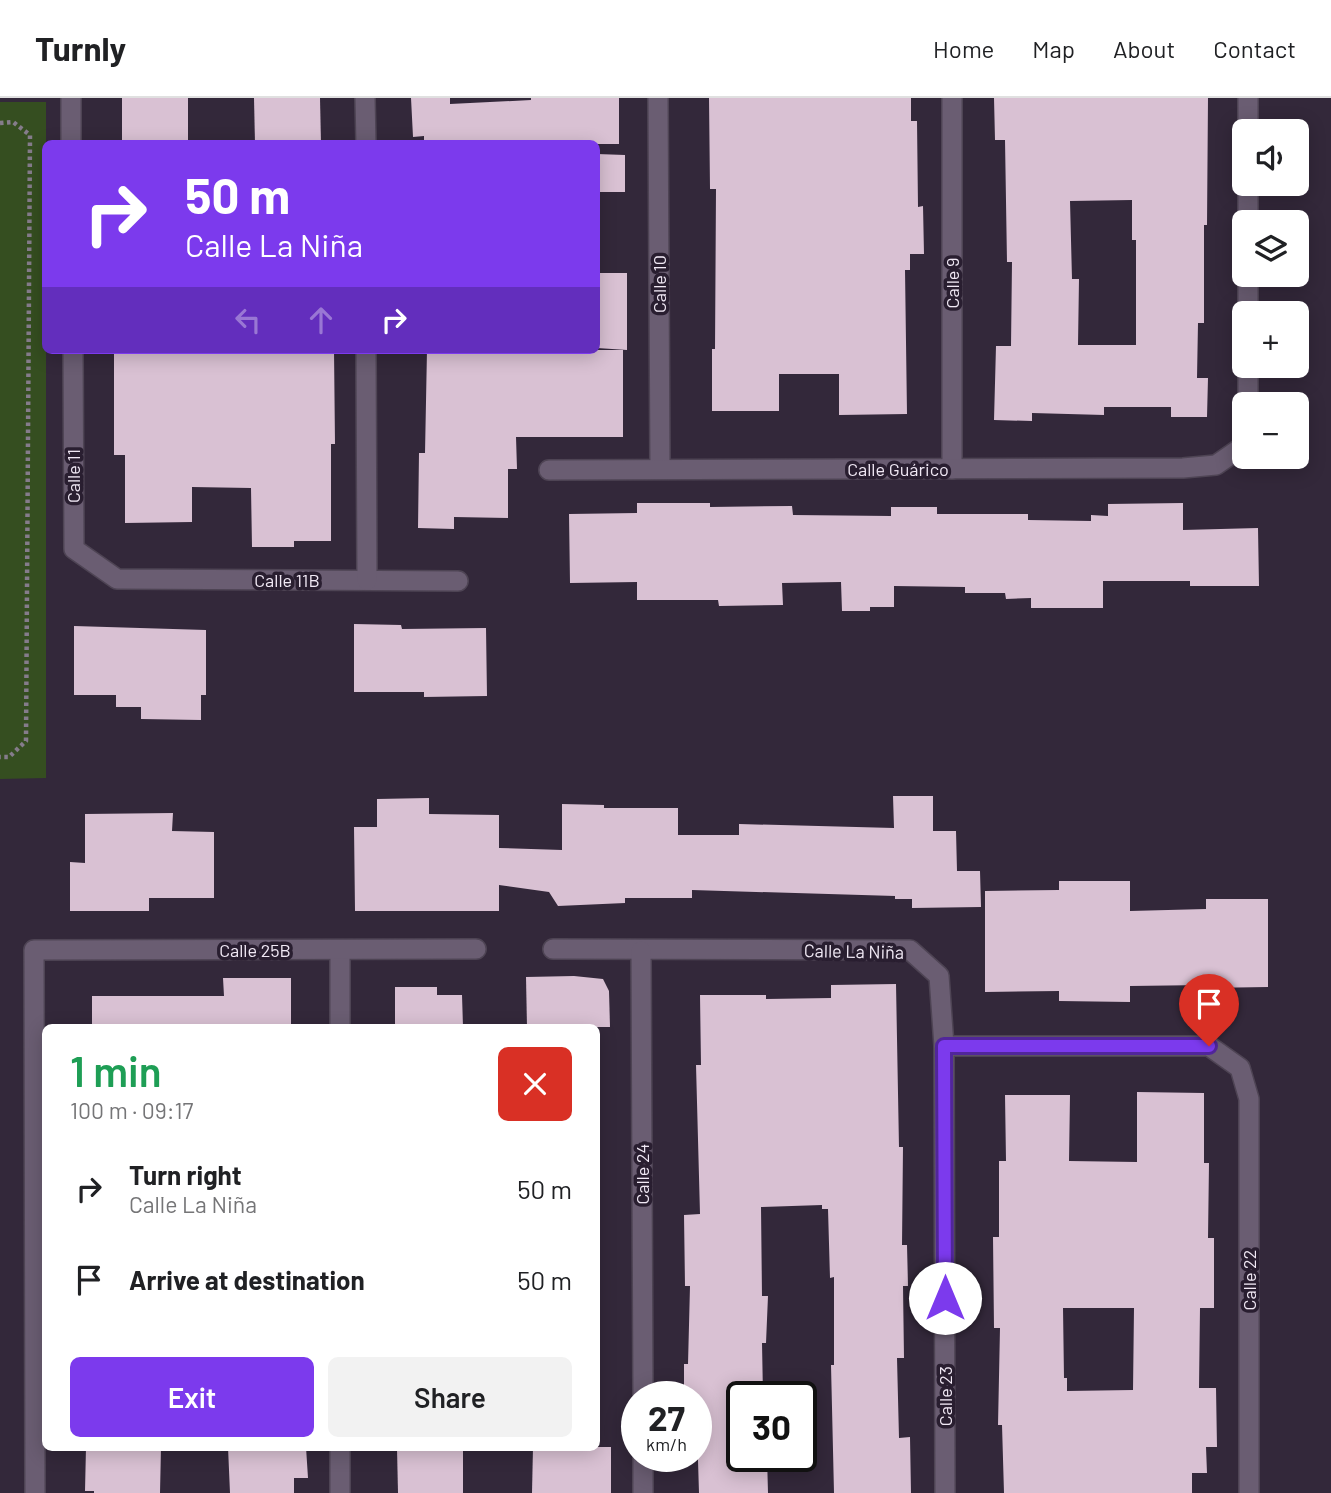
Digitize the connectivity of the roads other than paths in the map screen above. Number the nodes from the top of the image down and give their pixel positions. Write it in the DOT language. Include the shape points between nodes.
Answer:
graph roads {
  1 [pos="71,98"];
  2 [pos="365,98"];
  3 [pos="658,98"];
  4 [pos="952,98"];
  5 [pos="1248,98"];
  6 [pos="1248,119"];
  7 [pos="71,140"];
  8 [pos="366,140"];
  9 [pos="73,354"];
  10 [pos="366,354"];
  11 [pos="1232,451"];
  12 [pos="660,469"];
  13 [pos="953,469"];
  14 [pos="549,470"];
  15 [pos="117,579"];
  16 [pos="367,580"];
  17 [pos="458,581"];
  18 [pos="476,949"];
  19 [pos="553,949"];
  20 [pos="340,950"];
  21 [pos="641,951"];
  22 [pos="340,1024"];
  23 [pos="944,1046"];
  24 [pos="643,1381"];
  25 [pos="340,1451"];
  26 [pos="643,1472"];
  27 [pos="35,1493"];
  28 [pos="340,1493"];
  29 [pos="643,1493"];
  30 [pos="945,1493"];
  31 [pos="1249,1493"];
  1 -- 7 [label="street"];
  2 -- 8 [label="street"];
  3 -- 12 [label="street, Calle 10"];
  4 -- 13 [label="street, Calle 9"];
  5 -- 6 [label="street"];
  9 -- 15 [label="street, Calle 11" via="74,549"];
  10 -- 16 [label="street"];
  11 -- 13 [label="street, Calle Guárico" via="1216,465 1183,468"];
  12 -- 13 [label="street, Calle Guárico"];
  12 -- 14 [label="street, Calle Guárico"];
  15 -- 16 [label="street, Calle 11B"];
  16 -- 17 [label="street, Calle 11B"];
  18 -- 20 [label="street, Calle 25B"];
  19 -- 21 [label="street, Calle La Niña"];
  20 -- 22 [label="street"];
  20 -- 27 [label="street, Calle 25B" via="34,950"];
  21 -- 23 [label="street, Calle La Niña" via="910,950 939,976"];
  21 -- 24 [label="street, Calle 24"];
  23 -- 30 [label="street, Calle 23"];
  23 -- 31 [label="street, Calle 22" via="1209,1046 1240,1068 1249,1099"];
  25 -- 28 [label="street"];
  26 -- 29 [label="street"];
}
